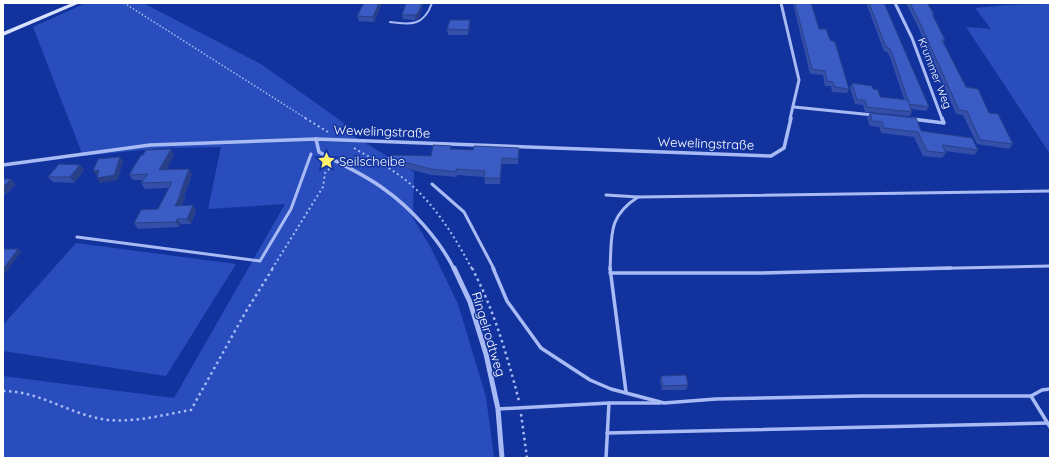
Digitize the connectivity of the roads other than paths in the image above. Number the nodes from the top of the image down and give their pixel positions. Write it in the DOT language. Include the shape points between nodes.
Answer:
graph roads {
  1 [pos="77,3"];
  2 [pos="432,3"];
  3 [pos="781,3"];
  4 [pos="895,3"];
  5 [pos="390,22"];
  6 [pos="3,34"];
  7 [pos="794,107"];
  8 [pos="881,116"];
  9 [pos="905,118"];
  10 [pos="316,139"];
  11 [pos="311,154"];
  12 [pos="3,165"];
  13 [pos="432,184"];
  14 [pos="1050,191"];
  15 [pos="606,195"];
  16 [pos="638,197"];
  17 [pos="77,237"];
  18 [pos="1050,266"];
  19 [pos="610,274"];
  20 [pos="1050,390"];
  21 [pos="626,392"];
  22 [pos="1030,396"];
  23 [pos="609,403"];
  24 [pos="664,403"];
  25 [pos="498,408"];
  26 [pos="1049,425"];
  27 [pos="607,433"];
  28 [pos="502,458"];
  29 [pos="606,458"];
  1 -- 6 [label="main road"];
  2 -- 5 [label="lane" via="428,14 421,21 414,24"];
  3 -- 7 [label="street" via="799,80"];
  4 -- 9 [label="street, Krummer Weg" via="912,38 944,123"];
  7 -- 8 [label="street"];
  7 -- 10 [label="street, Wewelingstraße" via="784,148 771,156"];
  10 -- 12 [label="street, Wewelingstraße" via="150,145"];
  10 -- 25 [label="street, Ringelrodtweg" via="319,152 383,188 415,215 449,259 470,302 486,354"];
  11 -- 17 [label="lane" via="291,209 260,261"];
  13 -- 21 [label="lane" via="464,212 490,261 507,301 540,348 590,380"];
  14 -- 16 [label="lane"];
  15 -- 16 [label="lane"];
  16 -- 19 [label="lane" via="627,204 616,217 612,232"];
  18 -- 19 [label="lane"];
  19 -- 21 [label="lane"];
  20 -- 22 [label="lane" via="1042,390"];
  21 -- 24 [label="lane"];
  22 -- 24 [label="lane" via="861,396 716,399"];
  22 -- 26 [label="lane"];
  23 -- 24 [label="lane"];
  23 -- 25 [label="lane"];
  23 -- 27 [label="lane"];
  25 -- 28 [label="street, Ringelrodtweg"];
  26 -- 27 [label="lane"];
  27 -- 29 [label="lane"];
}
